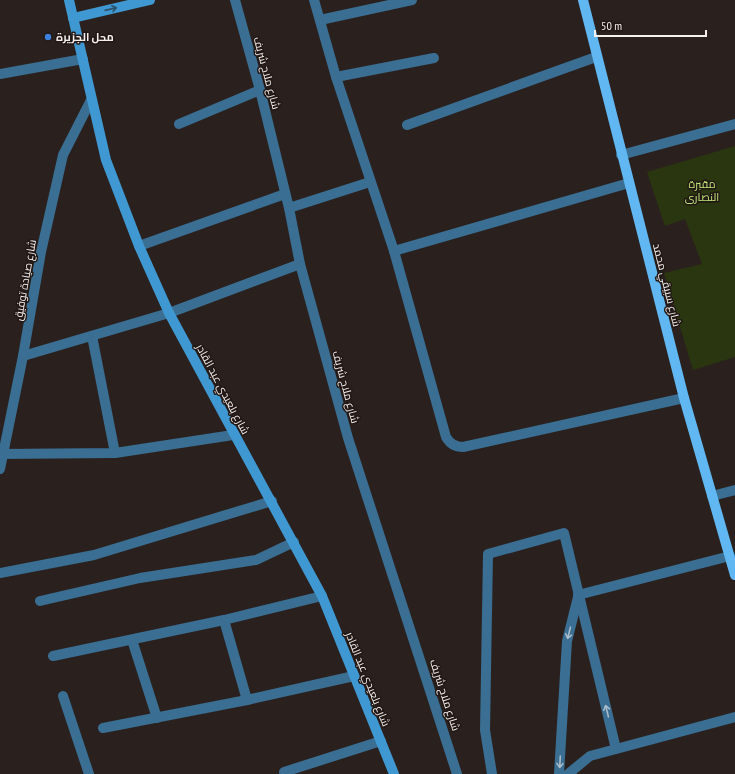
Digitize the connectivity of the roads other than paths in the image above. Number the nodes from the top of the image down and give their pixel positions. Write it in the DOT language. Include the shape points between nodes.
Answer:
graph roads {
  1 [pos="69,0"];
  2 [pos="150,0"];
  3 [pos="235,0"];
  4 [pos="314,0"];
  5 [pos="412,0"];
  6 [pos="583,0"];
  7 [pos="73,18"];
  8 [pos="320,20"];
  9 [pos="596,57"];
  10 [pos="434,58"];
  11 [pos="83,59"];
  12 [pos="0,74"];
  13 [pos="336,77"];
  14 [pos="260,90"];
  15 [pos="91,100"];
  16 [pos="179,124"];
  17 [pos="407,124"];
  18 [pos="735,124"];
  19 [pos="622,155"];
  20 [pos="370,182"];
  21 [pos="629,183"];
  22 [pos="285,194"];
  23 [pos="289,208"];
  24 [pos="139,246"];
  25 [pos="394,251"];
  26 [pos="300,264"];
  27 [pos="169,313"];
  28 [pos="92,336"];
  29 [pos="23,356"];
  30 [pos="684,398"];
  31 [pos="233,435"];
  32 [pos="116,453"];
  33 [pos="2,454"];
  34 [pos="0,469"];
  35 [pos="735,490"];
  36 [pos="712,496"];
  37 [pos="272,501"];
  38 [pos="294,542"];
  39 [pos="730,556"];
  40 [pos="0,573"];
  41 [pos="735,575"];
  42 [pos="578,595"];
  43 [pos="322,596"];
  44 [pos="40,601"];
  45 [pos="224,620"];
  46 [pos="132,640"];
  47 [pos="53,656"];
  48 [pos="354,676"];
  49 [pos="63,696"];
  50 [pos="247,700"];
  51 [pos="735,717"];
  52 [pos="157,718"];
  53 [pos="103,728"];
  54 [pos="381,741"];
  55 [pos="616,749"];
  56 [pos="282,773"];
  57 [pos="89,774"];
  58 [pos="394,774"];
  59 [pos="457,774"];
  60 [pos="492,774"];
  61 [pos="559,774"];
  62 [pos="568,774"];
  1 -- 7 [label="main road, شارع بلعيدي عبد القادر"];
  7 -- 2 [label="main road, one-way"];
  3 -- 14 [label="street, شارع ملاح شريف"];
  4 -- 8 [label="street"];
  5 -- 8 [label="street"];
  6 -- 9 [label="main road, شارع سبيقي محمد"];
  7 -- 11 [label="main road, شارع بلعيدي عبد القادر"];
  8 -- 13 [label="street"];
  9 -- 17 [label="street"];
  9 -- 19 [label="main road, شارع سبيقي محمد"];
  10 -- 13 [label="street"];
  11 -- 12 [label="street"];
  11 -- 15 [label="main road, شارع بلعيدي عبد القادر"];
  13 -- 20 [label="street"];
  14 -- 16 [label="street"];
  14 -- 22 [label="street, شارع ملاح شريف"];
  15 -- 24 [label="main road, شارع بلعيدي عبد القادر" via="106,160"];
  15 -- 29 [label="street, شارع صيادة توفيق" via="63,155 41,252"];
  18 -- 19 [label="street"];
  19 -- 21 [label="main road, شارع سبيقي محمد"];
  20 -- 23 [label="street"];
  20 -- 25 [label="street"];
  21 -- 25 [label="street"];
  21 -- 30 [label="main road, شارع سبيقي محمد"];
  22 -- 23 [label="street, شارع ملاح شريف"];
  22 -- 24 [label="street"];
  23 -- 26 [label="street, شارع ملاح شريف"];
  24 -- 27 [label="main road, شارع بلعيدي عبد القادر"];
  25 -- 30 [label="street" via="446,437 455,446 463,447"];
  26 -- 27 [label="street"];
  26 -- 59 [label="street, شارع ملاح شريف" via="348,438"];
  27 -- 28 [label="street"];
  27 -- 31 [label="main road, شارع بلعيدي عبد القادر"];
  28 -- 29 [label="street"];
  28 -- 32 [label="street"];
  29 -- 33 [label="street, شارع صيادة توفيق"];
  30 -- 36 [label="main road, شارع سبيقي محمد"];
  31 -- 32 [label="street"];
  31 -- 37 [label="main road, شارع بلعيدي عبد القادر"];
  32 -- 33 [label="street"];
  33 -- 34 [label="street, شارع صيادة توفيق"];
  35 -- 36 [label="street"];
  36 -- 39 [label="main road, شارع سبيقي محمد"];
  37 -- 38 [label="main road, شارع بلعيدي عبد القادر"];
  37 -- 40 [label="street" via="94,555"];
  38 -- 43 [label="main road, شارع بلعيدي عبد القادر"];
  38 -- 44 [label="street" via="256,560 140,578"];
  39 -- 41 [label="main road, شارع سبيقي محمد"];
  39 -- 42 [label="street"];
  55 -- 42 [label="street, one-way"];
  42 -- 60 [label="street" via="564,533 488,554 485,730"];
  42 -- 61 [label="street, one-way" via="566,641"];
  43 -- 45 [label="street"];
  43 -- 48 [label="main road, شارع بلعيدي عبد القادر"];
  45 -- 46 [label="street"];
  45 -- 50 [label="street"];
  46 -- 47 [label="street"];
  46 -- 52 [label="street"];
  48 -- 50 [label="street"];
  48 -- 54 [label="main road, شارع بلعيدي عبد القادر"];
  49 -- 57 [label="street"];
  50 -- 52 [label="street"];
  51 -- 55 [label="street"];
  52 -- 53 [label="street"];
  54 -- 56 [label="street"];
  54 -- 58 [label="main road, شارع بلعيدي عبد القادر"];
  55 -- 62 [label="street" via="590,756"];
}
